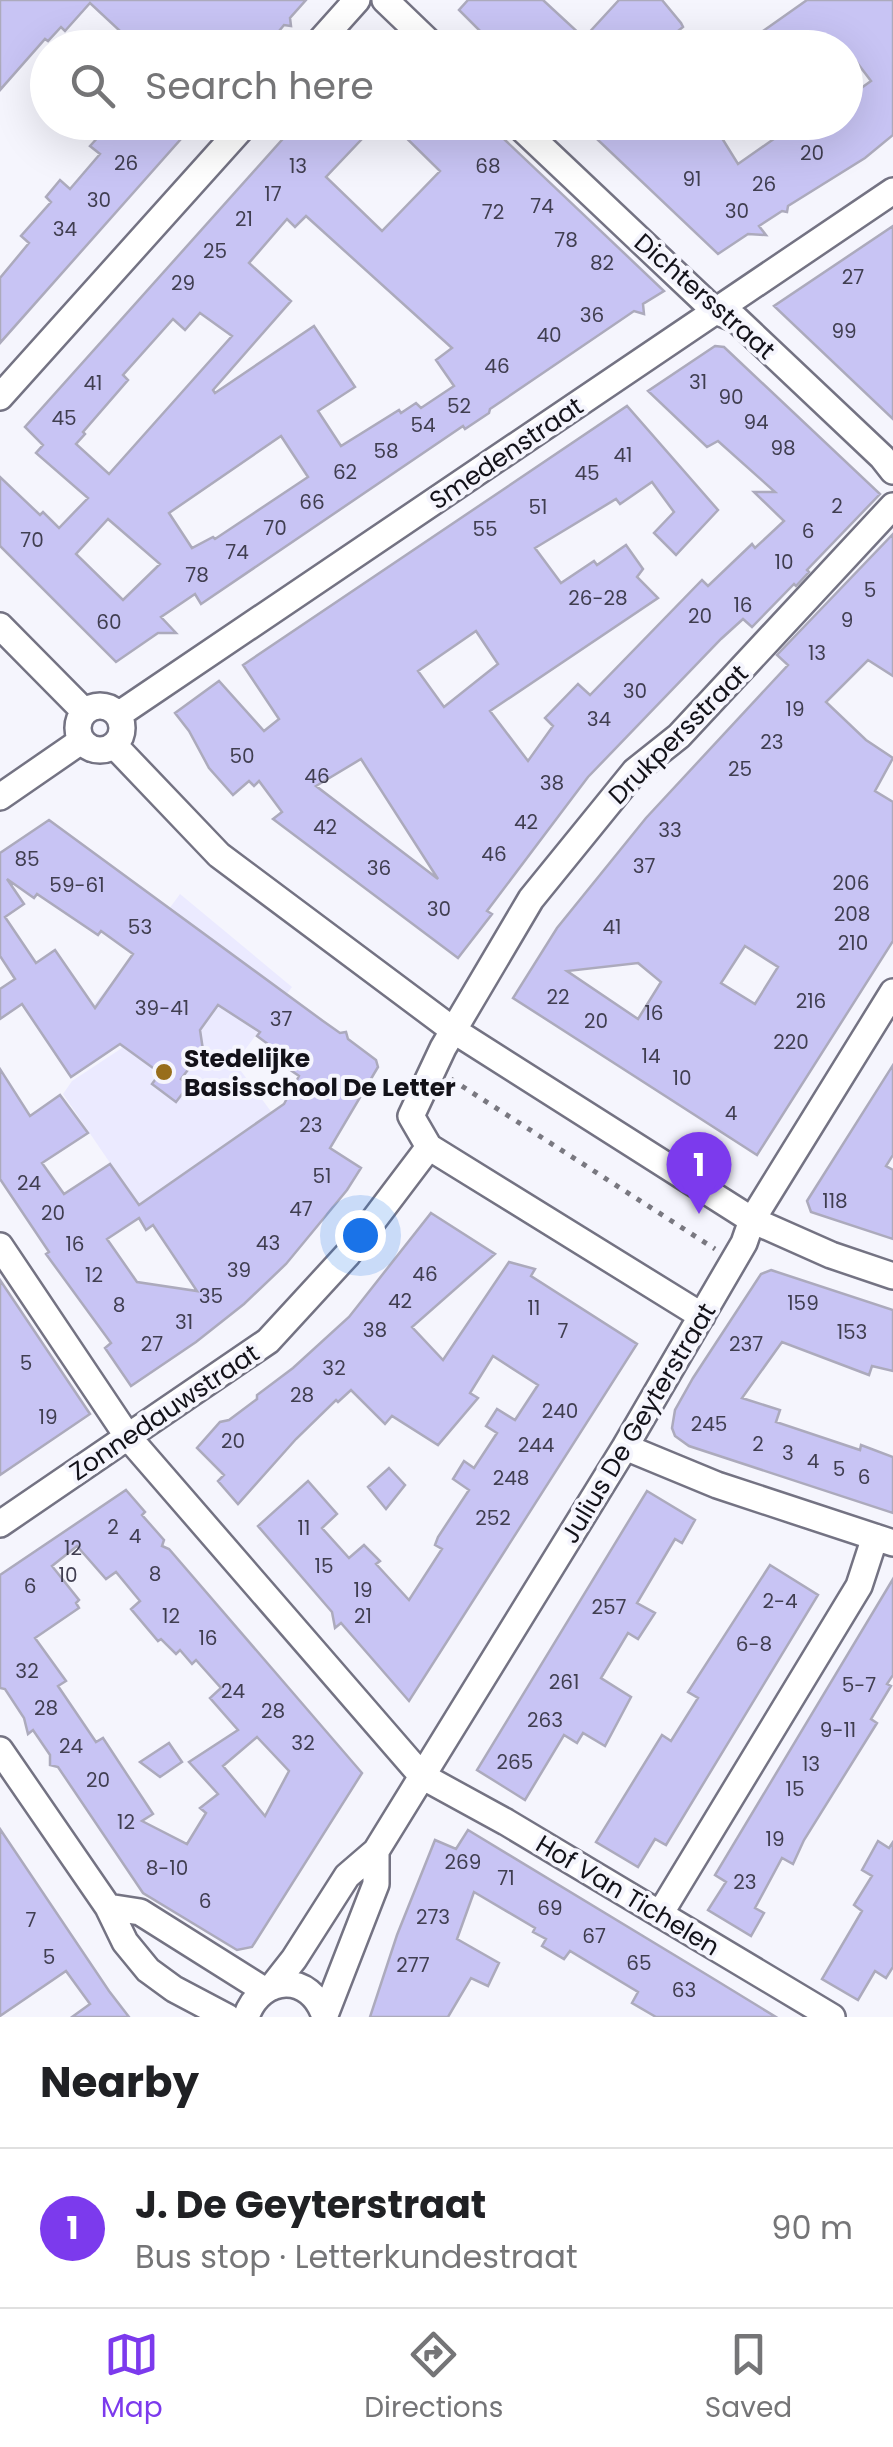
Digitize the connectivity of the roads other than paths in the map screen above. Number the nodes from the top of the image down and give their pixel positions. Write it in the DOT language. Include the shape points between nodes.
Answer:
graph roads {
  1 [pos="357,0"];
  2 [pos="385,0"];
  3 [pos="330,30"];
  4 [pos="416,30"];
  5 [pos="231,140"];
  6 [pos="534,140"];
  7 [pos="893,191"];
  8 [pos="715,311"];
  9 [pos="0,396"];
  10 [pos="893,471"];
  11 [pos="893,506"];
  12 [pos="0,626"];
  13 [pos="84,712"];
  14 [pos="118,715"];
  15 [pos="81,742"];
  16 [pos="114,745"];
  17 [pos="0,797"];
  18 [pos="893,992"];
  19 [pos="453,1030"];
  20 [pos="429,1146"];
  21 [pos="752,1220"];
  22 [pos="0,1246"];
  23 [pos="893,1276"];
  24 [pos="702,1316"];
  25 [pos="128,1436"];
  26 [pos="625,1447"];
  27 [pos="0,1524"];
  28 [pos="884,1540"];
  29 [pos="0,1750"];
  30 [pos="422,1776"];
  31 [pos="376,1850"];
  32 [pos="108,1908"];
  33 [pos="660,1914"];
  34 [pos="268,1988"];
  35 [pos="325,2016"];
  36 [pos="227,2017"];
  37 [pos="246,2017"];
  38 [pos="832,2017"];
  1 -- 3 [label="street"];
  2 -- 4 [label="street"];
  5 -- 9 [label="street"];
  6 -- 8 [label="street, Dichtersstraat"];
  7 -- 8 [label="street, Smedenstraat"];
  8 -- 10 [label="street, Dichtersstraat" via="736,320"];
  8 -- 14 [label="street, Smedenstraat"];
  11 -- 19 [label="street, Drukpersstraat" via="679,736 635,771 531,899"];
  12 -- 13 [label="street"];
  13 -- 14 [label="street" via="102,706"];
  13 -- 15 [label="street"];
  14 -- 16 [label="street" via="122,731"];
  15 -- 16 [label="street" via="100,750"];
  15 -- 17 [label="street"];
  16 -- 19 [label="street" via="219,855"];
  18 -- 21 [label="street, Julius De Geyterstraat"];
  19 -- 20 [label="street, Drukpersstraat" via="410,1116"];
  19 -- 21 [label="street"];
  20 -- 24 [label="street"];
  20 -- 25 [label="street, Zonnedauwstraat" via="348,1254 268,1341"];
  21 -- 23 [label="street"];
  21 -- 24 [label="street, Julius De Geyterstraat"];
  22 -- 25 [label="street, Hof Van Tichelen"];
  24 -- 26 [label="street, Julius De Geyterstraat"];
  25 -- 27 [label="street, Zonnedauwstraat"];
  25 -- 30 [label="street, Hof Van Tichelen"];
  26 -- 28 [label="street"];
  26 -- 30 [label="street, Julius De Geyterstraat"];
  28 -- 33 [label="street"];
  29 -- 32 [label="street"];
  30 -- 31 [label="street, Julius De Geyterstraat"];
  30 -- 33 [label="street, Hof Van Tichelen"];
  31 -- 34 [label="street, Julius De Geyterstraat" via="347,1876"];
  31 -- 35 [label="street, Julius De Geyterstraat" via="376,1884"];
  32 -- 34 [label="street" via="140,1912"];
  32 -- 36 [label="street" via="148,1970"];
  33 -- 38 [label="street, Hof Van Tichelen"];
  34 -- 35 [label="street" via="301,1987 316,1997"];
  34 -- 37 [label="street, Julius De Geyterstraat"];
}
